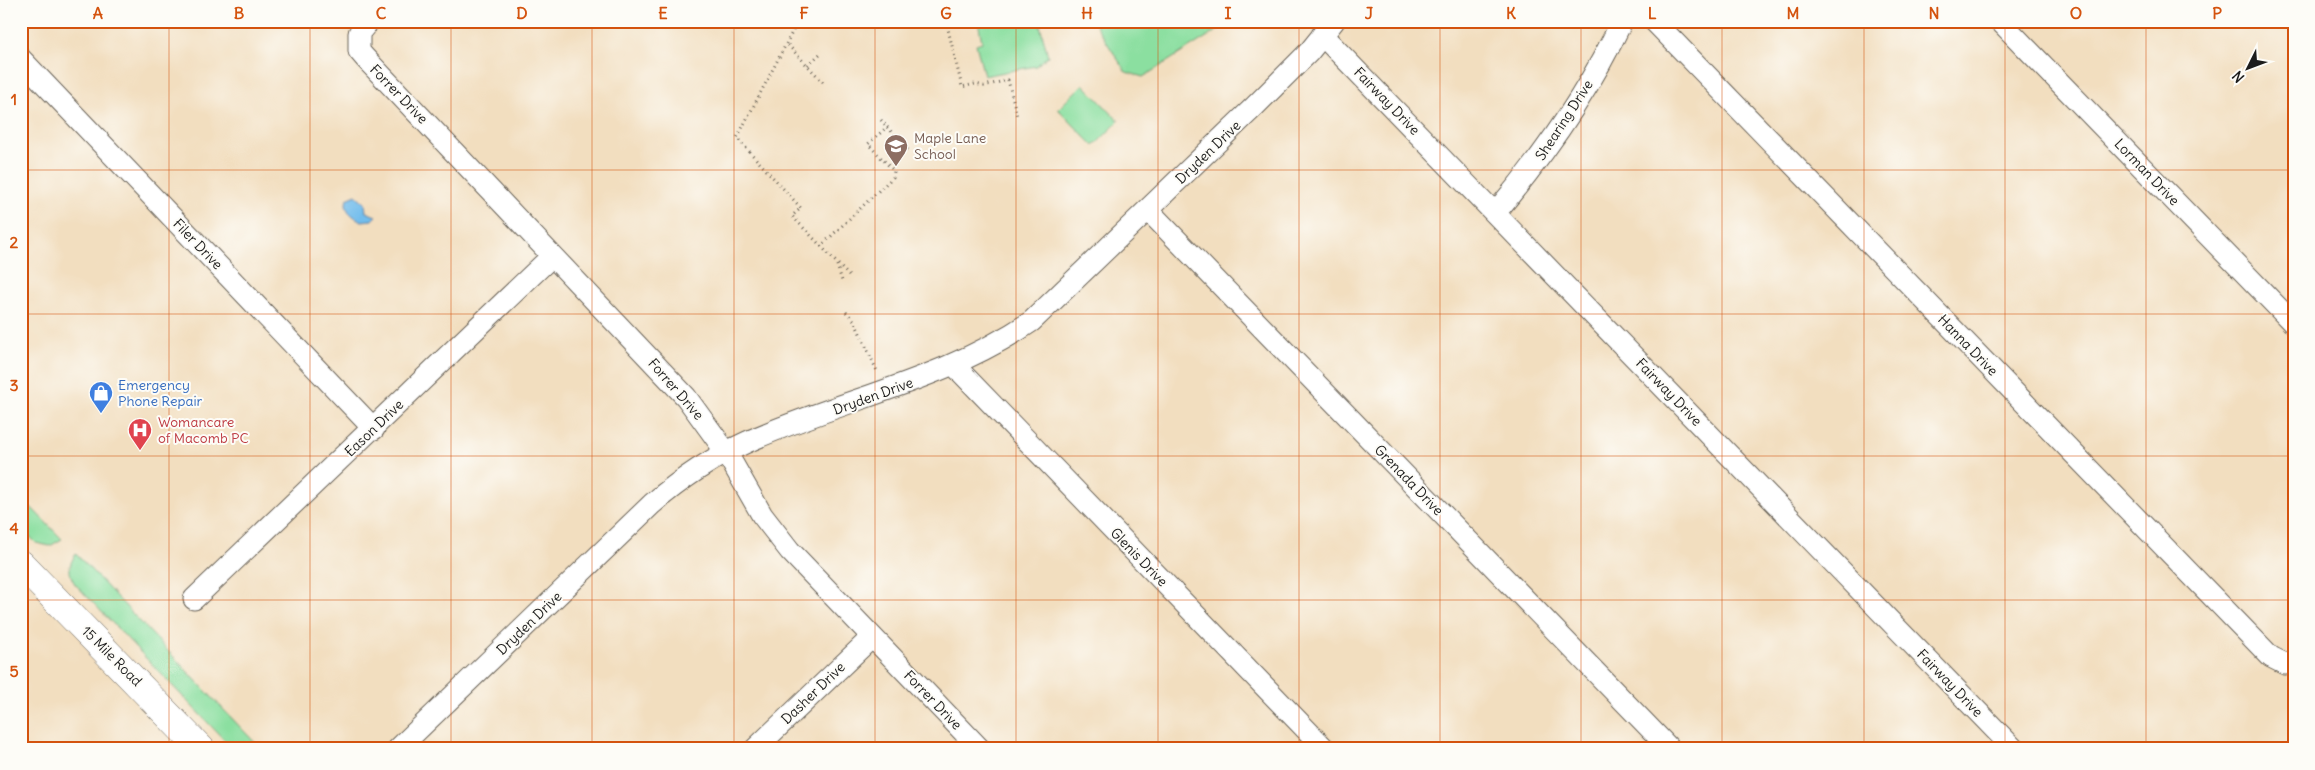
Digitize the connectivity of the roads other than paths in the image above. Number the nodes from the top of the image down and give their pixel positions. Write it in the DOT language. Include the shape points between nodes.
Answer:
graph roads {
  1 [pos="369,21"];
  2 [pos="1622,21"];
  3 [pos="1654,21"];
  4 [pos="2000,21"];
  5 [pos="1328,28"];
  6 [pos="21,59"];
  7 [pos="1148,210"];
  8 [pos="1496,212"];
  9 [pos="552,256"];
  10 [pos="2294,324"];
  11 [pos="954,365"];
  12 [pos="374,429"];
  13 [pos="726,452"];
  14 [pos="21,564"];
  15 [pos="194,600"];
  16 [pos="872,638"];
  17 [pos="2289,663"];
  18 [pos="201,749"];
  19 [pos="398,749"];
  20 [pos="756,749"];
  21 [pos="980,749"];
  22 [pos="1324,749"];
  23 [pos="1670,749"];
  24 [pos="2014,749"];
  1 -- 9 [label="street, Forrer Drive" via="359,33 358,42 365,58"];
  2 -- 8 [label="street, Shearing Drive" via="1558,134"];
  3 -- 17 [label="street, Hanna Drive" via="2271,657"];
  4 -- 10 [label="street, Lorman Drive"];
  5 -- 7 [label="street, Dryden Drive" via="1284,78"];
  5 -- 8 [label="street, Fairway Drive"];
  6 -- 12 [label="street, Filer Drive"];
  7 -- 11 [label="street, Dryden Drive" via="1032,321"];
  7 -- 23 [label="street, Grenada Drive"];
  8 -- 24 [label="street, Fairway Drive"];
  9 -- 12 [label="street, Eason Drive"];
  9 -- 13 [label="street, Forrer Drive" via="686,397"];
  11 -- 13 [label="street, Dryden Drive" via="765,434"];
  11 -- 22 [label="street, Glenis Drive"];
  12 -- 15 [label="street, Eason Drive"];
  13 -- 16 [label="street, Forrer Drive" via="776,535"];
  13 -- 19 [label="street, Dryden Drive" via="652,504"];
  14 -- 18 [label="main road, 15 Mile Road"];
  16 -- 20 [label="street, Dasher Drive"];
  16 -- 21 [label="street, Forrer Drive"];
}
